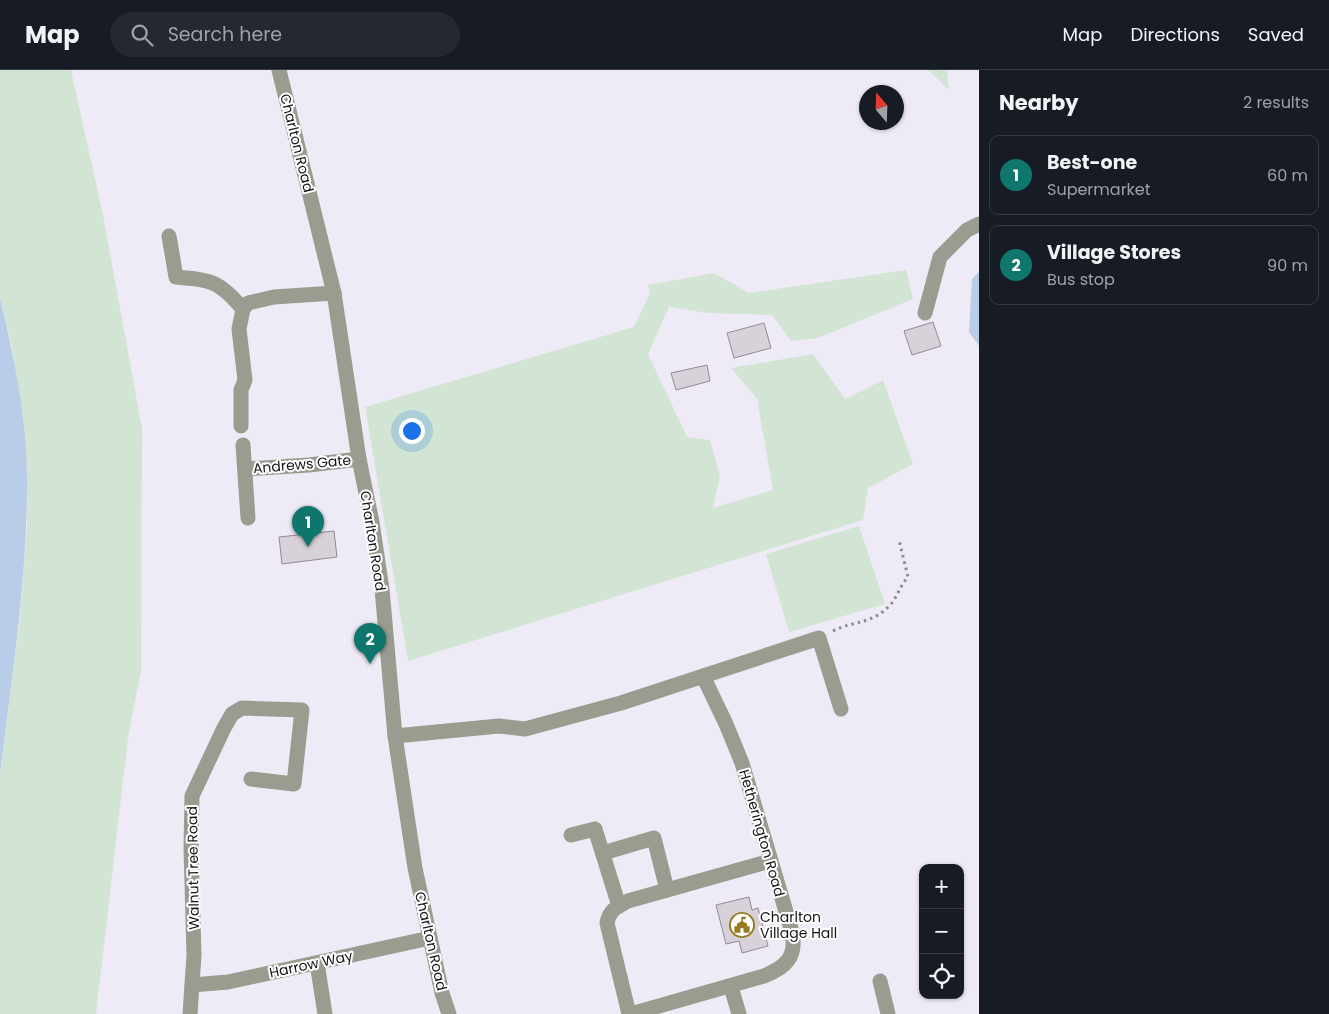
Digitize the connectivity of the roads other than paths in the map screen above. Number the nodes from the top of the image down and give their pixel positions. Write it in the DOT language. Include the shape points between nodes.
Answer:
graph roads {
  1 [pos="279,70"];
  2 [pos="979,224"];
  3 [pos="169,236"];
  4 [pos="334,293"];
  5 [pos="243,309"];
  6 [pos="925,313"];
  7 [pos="241,426"];
  8 [pos="243,445"];
  9 [pos="359,460"];
  10 [pos="246,469"];
  11 [pos="248,518"];
  12 [pos="703,676"];
  13 [pos="840,709"];
  14 [pos="395,736"];
  15 [pos="251,779"];
  16 [pos="570,835"];
  17 [pos="603,853"];
  18 [pos="770,860"];
  19 [pos="667,890"];
  20 [pos="619,906"];
  21 [pos="430,938"];
  22 [pos="316,963"];
  23 [pos="880,981"];
  24 [pos="192,985"];
  25 [pos="731,987"];
  26 [pos="190,1014"];
  27 [pos="325,1014"];
  28 [pos="449,1014"];
  29 [pos="630,1014"];
  30 [pos="739,1014"];
  31 [pos="888,1014"];
  1 -- 4 [label="street, Charlton Road"];
  2 -- 6 [label="street" via="968,230 940,257"];
  3 -- 5 [label="street" via="176,277 214,282"];
  4 -- 5 [label="street" via="274,297 248,303"];
  4 -- 9 [label="street, Charlton Road"];
  5 -- 7 [label="street" via="239,329 245,380 240,390"];
  8 -- 10 [label="street, Andrews Gate"];
  9 -- 10 [label="street, Andrews Gate"];
  9 -- 14 [label="street, Charlton Road" via="382,589"];
  10 -- 11 [label="street, Andrews Gate"];
  12 -- 13 [label="street" via="820,638"];
  12 -- 14 [label="street" via="622,703 525,729 499,726"];
  12 -- 18 [label="street, Hetherington Road" via="742,763"];
  14 -- 21 [label="street, Charlton Road" via="415,868"];
  15 -- 24 [label="street, Walnut Tree Road" via="294,784 302,710 242,708 232,714 192,796"];
  16 -- 17 [label="street" via="595,829"];
  17 -- 19 [label="street" via="654,838"];
  17 -- 20 [label="street"];
  18 -- 19 [label="street"];
  18 -- 25 [label="street, Hetherington Road" via="792,932 792,954 775,971"];
  19 -- 20 [label="street" via="628,900"];
  20 -- 29 [label="street" via="608,914 606,923"];
  21 -- 22 [label="street, Harrow Way"];
  21 -- 28 [label="street, Charlton Road"];
  22 -- 24 [label="street, Harrow Way" via="228,982"];
  22 -- 27 [label="street"];
  23 -- 31 [label="street"];
  24 -- 26 [label="street, Walnut Tree Road"];
  25 -- 29 [label="street, Hetherington Road"];
  25 -- 30 [label="street"];
}
